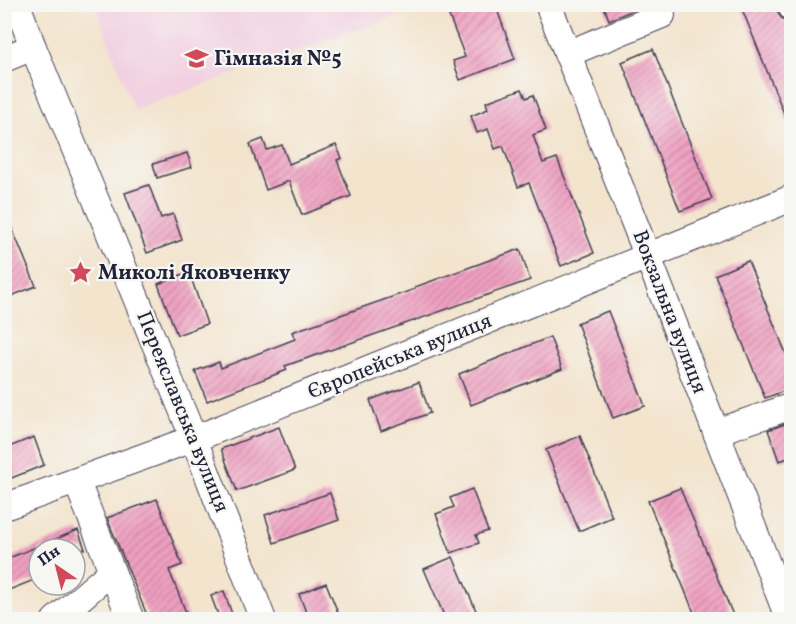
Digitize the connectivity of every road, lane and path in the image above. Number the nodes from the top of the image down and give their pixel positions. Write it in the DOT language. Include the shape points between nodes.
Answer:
graph roads {
  1 [pos="17,4"];
  2 [pos="548,4"];
  3 [pos="662,15"];
  4 [pos="33,47"];
  5 [pos="567,54"];
  6 [pos="4,58"];
  7 [pos="792,198"];
  8 [pos="648,257"];
  9 [pos="792,406"];
  10 [pos="716,432"];
  11 [pos="194,439"];
  12 [pos="77,482"];
  13 [pos="4,507"];
  14 [pos="112,570"];
  15 [pos="55,620"];
  16 [pos="131,620"];
  17 [pos="263,620"];
  18 [pos="789,620"];
  1 -- 4 [label="street, Переяславська вулиця"];
  2 -- 5 [label="street, Вокзальна вулиця"];
  3 -- 5 [label="street"];
  4 -- 6 [label="street"];
  4 -- 11 [label="street, Переяславська вулиця"];
  5 -- 8 [label="street, Вокзальна вулиця"];
  7 -- 8 [label="street, Європейська вулиця"];
  8 -- 10 [label="street, Вокзальна вулиця"];
  8 -- 11 [label="street, Європейська вулиця"];
  9 -- 10 [label="street"];
  10 -- 18 [label="street, Вокзальна вулиця"];
  11 -- 12 [label="street, Європейська вулиця"];
  11 -- 17 [label="street, Переяславська вулиця"];
  12 -- 13 [label="street, Європейська вулиця"];
  12 -- 14 [label="street"];
  14 -- 15 [label="street"];
  14 -- 16 [label="street"];
}
